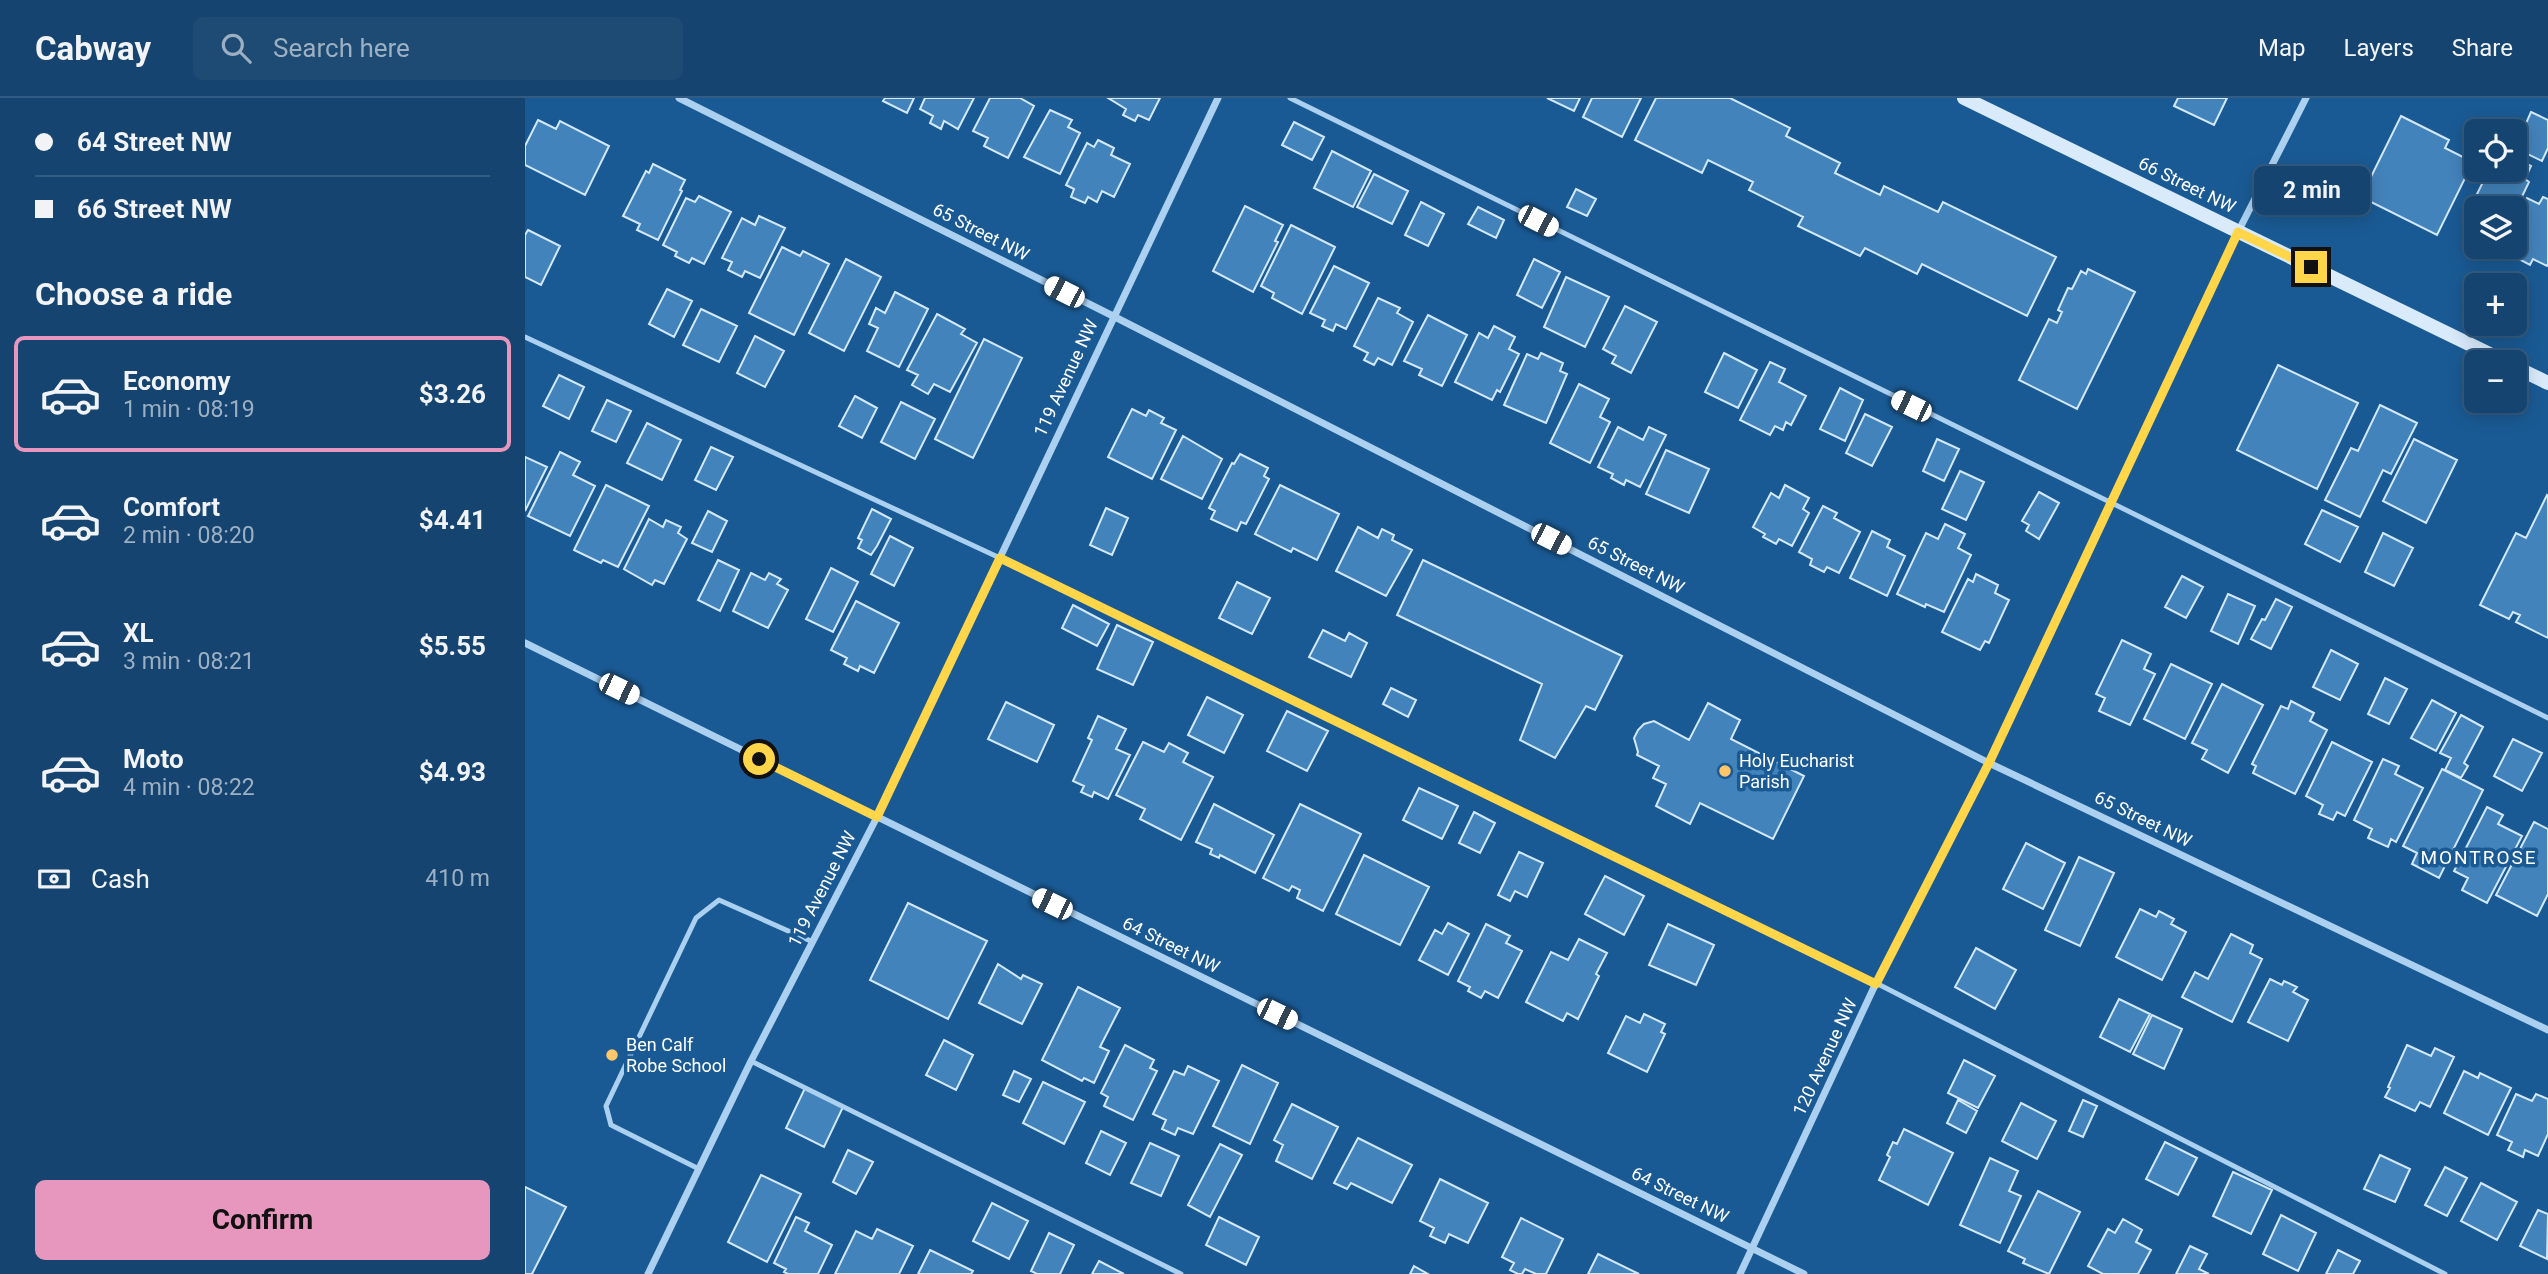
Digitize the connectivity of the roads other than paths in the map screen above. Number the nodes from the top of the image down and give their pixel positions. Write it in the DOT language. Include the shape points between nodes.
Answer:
graph roads {
  1 [pos="679,98"];
  2 [pos="1218,98"];
  3 [pos="1290,98"];
  4 [pos="1964,98"];
  5 [pos="2306,98"];
  6 [pos="2238,232"];
  7 [pos="1113,316"];
  8 [pos="525,337"];
  9 [pos="2481,350"];
  10 [pos="2527,373"];
  11 [pos="2548,383"];
  12 [pos="2110,504"];
  13 [pos="1000,558"];
  14 [pos="525,643"];
  15 [pos="2548,718"];
  16 [pos="1989,763"];
  17 [pos="877,817"];
  18 [pos="813,942"];
  19 [pos="1876,984"];
  20 [pos="2548,1030"];
  21 [pos="751,1061"];
  22 [pos="699,1169"];
  23 [pos="1752,1248"];
  24 [pos="648,1274"];
  25 [pos="1181,1274"];
  26 [pos="1740,1274"];
  27 [pos="1804,1274"];
  28 [pos="2445,1274"];
  1 -- 7 [label="street, 65 Street NW"];
  2 -- 7 [label="street, 119 Avenue NW"];
  3 -- 12 [label="lane"];
  4 -- 6 [label="main road, 66 Street NW"];
  5 -- 6 [label="street, 120 Avenue NW"];
  6 -- 9 [label="main road, 66 Street NW"];
  6 -- 12 [label="street, 120 Avenue NW"];
  7 -- 13 [label="street, 119 Avenue NW"];
  7 -- 16 [label="street, 65 Street NW"];
  8 -- 13 [label="lane"];
  10 -- 11 [label="main road"];
  12 -- 15 [label="lane"];
  12 -- 16 [label="street, 120 Avenue NW"];
  13 -- 17 [label="street, 119 Avenue NW"];
  13 -- 19 [label="lane"];
  14 -- 17 [label="street, 64 Street NW"];
  16 -- 19 [label="street, 120 Avenue NW"];
  16 -- 20 [label="street, 65 Street NW"];
  17 -- 18 [label="street, 119 Avenue NW"];
  17 -- 23 [label="street, 64 Street NW"];
  18 -- 21 [label="street, 119 Avenue NW"];
  18 -- 22 [label="lane" via="719,900 696,918 606,1106 611,1125"];
  19 -- 23 [label="street, 120 Avenue NW"];
  19 -- 28 [label="lane"];
  21 -- 22 [label="street, 119 Avenue NW"];
  21 -- 25 [label="lane"];
  22 -- 24 [label="street, 119 Avenue NW"];
  23 -- 26 [label="street, 120 Avenue NW"];
  23 -- 27 [label="street, 64 Street NW"];
}
